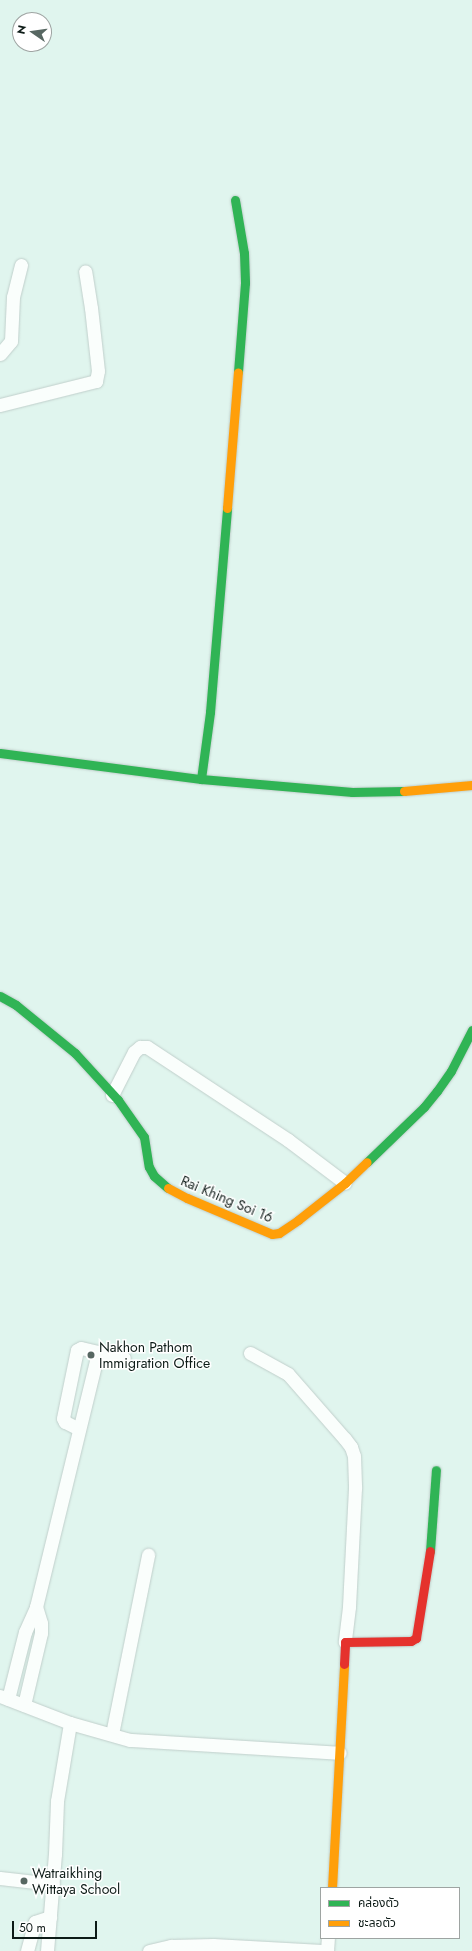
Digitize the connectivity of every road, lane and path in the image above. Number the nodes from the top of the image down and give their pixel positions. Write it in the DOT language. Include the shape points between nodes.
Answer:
graph roads {
  1 [pos="235,200"];
  2 [pos="21,265"];
  3 [pos="85,271"];
  4 [pos="0,354"];
  5 [pos="0,405"];
  6 [pos="0,753"];
  7 [pos="201,779"];
  8 [pos="472,785"];
  9 [pos="0,996"];
  10 [pos="472,1030"];
  11 [pos="112,1095"];
  12 [pos="344,1183"];
  13 [pos="98,1352"];
  14 [pos="250,1353"];
  15 [pos="124,1358"];
  16 [pos="79,1429"];
  17 [pos="436,1470"];
  18 [pos="148,1555"];
  19 [pos="36,1607"];
  20 [pos="346,1642"];
  21 [pos="4,1697"];
  22 [pos="24,1705"];
  23 [pos="70,1723"];
  24 [pos="112,1734"];
  25 [pos="340,1753"];
  26 [pos="0,1878"];
  27 [pos="53,1884"];
  28 [pos="332,1887"];
  29 [pos="50,1917"];
  30 [pos="328,1939"];
  31 [pos="218,1948"];
  32 [pos="27,1951"];
  33 [pos="47,1951"];
  34 [pos="149,1951"];
  35 [pos="322,1951"];
  36 [pos="327,1951"];
  1 -- 7 [label="street" via="244,253 245,283 210,712"];
  2 -- 4 [label="street" via="13,297 11,340"];
  3 -- 5 [label="street" via="98,373 96,381"];
  6 -- 7 [label="street"];
  7 -- 8 [label="street" via="375,793"];
  9 -- 11 [label="street, Rai Khing Soi 16" via="75,1053"];
  10 -- 12 [label="street, Rai Khing Soi 16" via="438,1091"];
  11 -- 12 [label="street" via="134,1052 140,1047 147,1047 288,1140"];
  11 -- 12 [label="street, Rai Khing Soi 16" via="139,1128 144,1137 149,1167 163,1185 268,1233 279,1233"];
  13 -- 15 [label="street"];
  13 -- 16 [label="street"];
  13 -- 16 [label="street" via="81,1348 78,1350 63,1418 65,1422"];
  14 -- 20 [label="street" via="288,1374 345,1439 354,1456 355,1488"];
  16 -- 19 [label="street"];
  17 -- 20 [label="street" via="429,1558 416,1638 411,1641"];
  18 -- 24 [label="street"];
  19 -- 21 [label="street"];
  19 -- 22 [label="street" via="41,1633"];
  20 -- 25 [label="street"];
  21 -- 22 [label="street"];
  22 -- 23 [label="street"];
  23 -- 24 [label="street"];
  23 -- 27 [label="street" via="57,1801"];
  24 -- 25 [label="street" via="130,1740 150,1742"];
  25 -- 28 [label="street"];
  26 -- 27 [label="street"];
  27 -- 29 [label="street"];
  29 -- 32 [label="street" via="35,1922"];
  29 -- 33 [label="street"];
  30 -- 36 [label="street"];
  31 -- 34 [label="street" via="171,1946"];
  31 -- 35 [label="street"];
}
